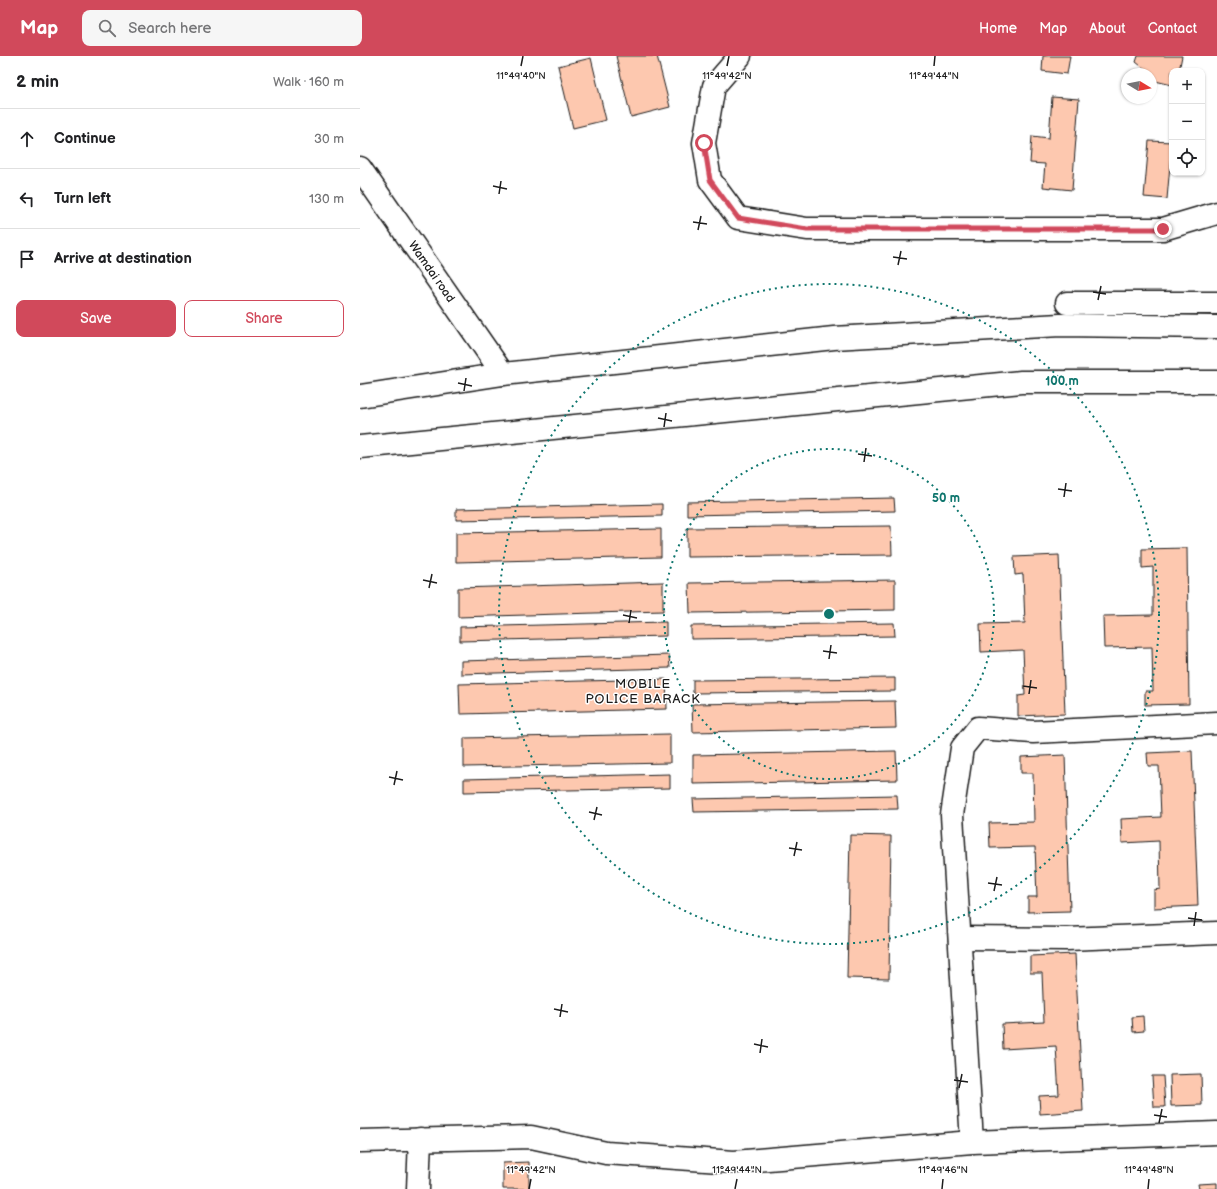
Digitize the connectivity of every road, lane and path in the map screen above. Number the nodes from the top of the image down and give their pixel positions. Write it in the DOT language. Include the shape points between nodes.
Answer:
graph roads {
  1 [pos="740,56"];
  2 [pos="360,168"];
  3 [pos="1217,213"];
  4 [pos="1067,303"];
  5 [pos="1217,303"];
  6 [pos="1217,327"];
  7 [pos="503,374"];
  8 [pos="1217,382"];
  9 [pos="360,396"];
  10 [pos="360,447"];
  11 [pos="1217,722"];
  12 [pos="1217,933"];
  13 [pos="960,938"];
  14 [pos="1217,1133"];
  15 [pos="420,1139"];
  16 [pos="360,1141"];
  17 [pos="972,1142"];
  18 [pos="418,1189"];
  1 -- 3 [label="street" via="714,86 704,143 710,180 738,218 807,229 1163,229"];
  2 -- 7 [label="street, Wamdai road"];
  4 -- 5 [label="street"];
  6 -- 7 [label="street" via="1060,325 834,338"];
  7 -- 9 [label="street"];
  8 -- 10 [label="street" via="1021,382"];
  11 -- 13 [label="street" via="1033,732 978,728 962,748 952,815"];
  12 -- 13 [label="street" via="1067,939"];
  13 -- 17 [label="street"];
  14 -- 17 [label="street"];
  15 -- 16 [label="street"];
  15 -- 17 [label="street" via="531,1137 606,1153 734,1162"];
  15 -- 18 [label="street"];
}
